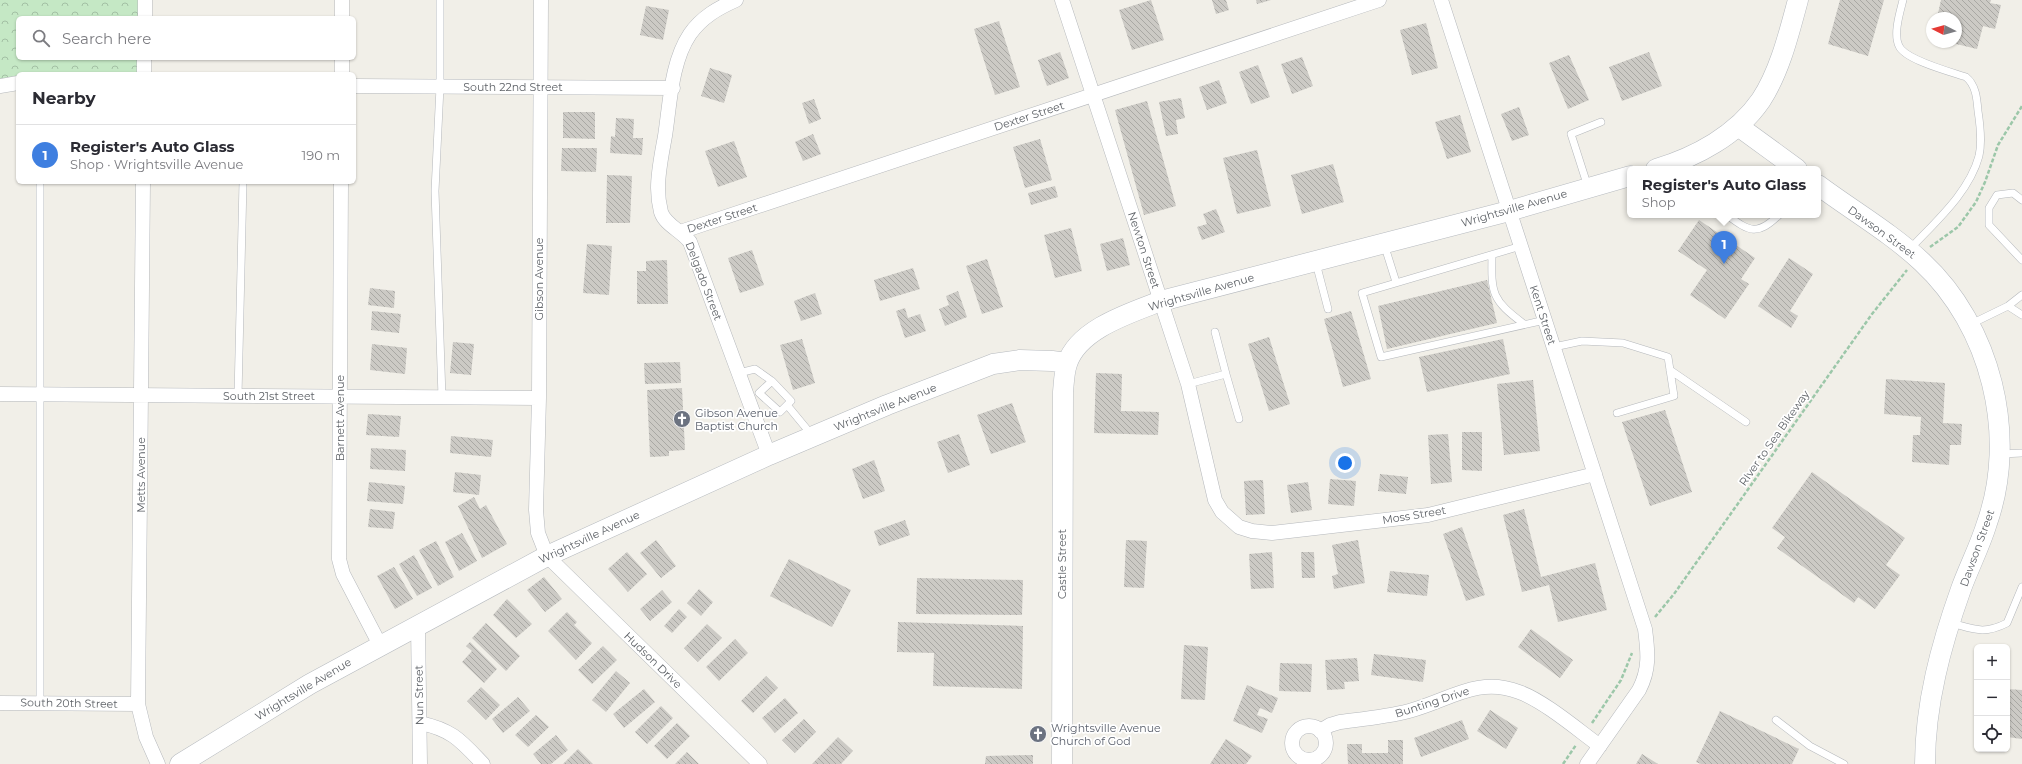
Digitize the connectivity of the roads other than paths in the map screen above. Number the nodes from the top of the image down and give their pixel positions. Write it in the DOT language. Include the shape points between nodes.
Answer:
graph roads {
  1 [pos="145,0"];
  2 [pos="342,0"];
  3 [pos="440,0"];
  4 [pos="541,0"];
  5 [pos="736,0"];
  6 [pos="1062,0"];
  7 [pos="1379,0"];
  8 [pos="1441,0"];
  9 [pos="1798,0"];
  10 [pos="1903,0"];
  11 [pos="145,16"];
  12 [pos="342,16"];
  13 [pos="144,60"];
  14 [pos="342,60"];
  15 [pos="144,72"];
  16 [pos="342,72"];
  17 [pos="16,83"];
  18 [pos="0,86"];
  19 [pos="356,86"];
  20 [pos="440,86"];
  21 [pos="540,87"];
  22 [pos="673,88"];
  23 [pos="1093,95"];
  24 [pos="1601,122"];
  25 [pos="1738,126"];
  26 [pos="1676,165"];
  27 [pos="1793,166"];
  28 [pos="1627,177"];
  29 [pos="40,184"];
  30 [pos="143,184"];
  31 [pos="243,184"];
  32 [pos="341,184"];
  33 [pos="1588,187"];
  34 [pos="1821,187"];
  35 [pos="2022,200"];
  36 [pos="1509,211"];
  37 [pos="1731,218"];
  38 [pos="1776,218"];
  39 [pos="680,232"];
  40 [pos="1384,243"];
  41 [pos="1521,246"];
  42 [pos="1913,254"];
  43 [pos="1492,255"];
  44 [pos="2022,260"];
  45 [pos="1315,261"];
  46 [pos="1396,282"];
  47 [pos="2022,295"];
  48 [pos="1161,301"];
  49 [pos="2008,306"];
  50 [pos="1328,309"];
  51 [pos="2022,316"];
  52 [pos="1545,320"];
  53 [pos="1524,324"];
  54 [pos="1969,325"];
  55 [pos="1215,332"];
  56 [pos="1554,347"];
  57 [pos="1067,364"];
  58 [pos="1670,370"];
  59 [pos="739,373"];
  60 [pos="1226,374"];
  61 [pos="772,381"];
  62 [pos="1188,384"];
  63 [pos="0,394"];
  64 [pos="41,394"];
  65 [pos="142,395"];
  66 [pos="238,396"];
  67 [pos="754,396"];
  68 [pos="340,397"];
  69 [pos="442,397"];
  70 [pos="539,398"];
  71 [pos="787,405"];
  72 [pos="1617,413"];
  73 [pos="1240,418"];
  74 [pos="1746,422"];
  75 [pos="813,436"];
  76 [pos="2022,452"];
  77 [pos="769,455"];
  78 [pos="1999,455"];
  79 [pos="1595,474"];
  80 [pos="1231,522"];
  81 [pos="547,556"];
  82 [pos="2022,587"];
  83 [pos="1950,622"];
  84 [pos="418,626"];
  85 [pos="380,645"];
  86 [pos="0,703"];
  87 [pos="40,703"];
  88 [pos="138,704"];
  89 [pos="1776,720"];
  90 [pos="420,723"];
  91 [pos="1320,731"];
  92 [pos="1600,746"];
  93 [pos="188,762"];
  94 [pos="158,764"];
  95 [pos="420,764"];
  96 [pos="483,764"];
  97 [pos="760,764"];
  98 [pos="1062,764"];
  99 [pos="1587,764"];
  100 [pos="1844,764"];
  101 [pos="1925,764"];
  1 -- 11 [label="street"];
  2 -- 12 [label="street"];
  3 -- 20 [label="lane"];
  4 -- 21 [label="street, Gibson Avenue"];
  5 -- 22 [label="street, Delgado Street" via="715,10 690,34 679,57"];
  6 -- 23 [label="street, Newton Street"];
  7 -- 23 [label="street, Dexter Street"];
  8 -- 36 [label="street, Kent Street"];
  9 -- 25 [label="street" via="1775,70 1761,99"];
  10 -- 42 [label="lane" via="1897,35 1899,46 1906,55 1970,80 1975,90 1980,123 1979,156 1961,195"];
  13 -- 15 [label="street"];
  14 -- 16 [label="street"];
  17 -- 18 [label="street"];
  19 -- 20 [label="street, South 22nd Street"];
  20 -- 21 [label="street, South 22nd Street"];
  20 -- 69 [label="lane" via="435,190"];
  21 -- 22 [label="street, South 22nd Street"];
  21 -- 70 [label="street, Gibson Avenue"];
  22 -- 39 [label="street, Delgado Street" via="658,193 665,220"];
  23 -- 39 [label="street, Dexter Street"];
  23 -- 48 [label="street, Newton Street"];
  24 -- 33 [label="lane" via="1572,134"];
  25 -- 26 [label="street"];
  25 -- 27 [label="street"];
  28 -- 33 [label="street, Wrightsville Avenue"];
  29 -- 64 [label="lane"];
  30 -- 65 [label="street, Metts Avenue"];
  31 -- 66 [label="lane"];
  32 -- 68 [label="street, Barnett Avenue"];
  33 -- 36 [label="street, Wrightsville Avenue"];
  34 -- 42 [label="street, Dawson Street"];
  35 -- 44 [label="lane" via="2013,193 1997,195 1990,208 1989,225"];
  36 -- 40 [label="street, Wrightsville Avenue"];
  36 -- 41 [label="street, Kent Street"];
  37 -- 38 [label="lane" via="1746,229 1756,230"];
  39 -- 59 [label="street, Delgado Street" via="690,242"];
  40 -- 45 [label="street, Wrightsville Avenue"];
  40 -- 46 [label="lane"];
  41 -- 43 [label="lane"];
  41 -- 52 [label="street, Kent Street"];
  42 -- 54 [label="street, Dawson Street" via="1945,286"];
  43 -- 46 [label="lane"];
  43 -- 53 [label="lane" via="1495,298 1504,309"];
  45 -- 48 [label="street, Wrightsville Avenue"];
  45 -- 50 [label="lane"];
  46 -- 53 [label="lane" via="1362,293 1381,357"];
  47 -- 49 [label="lane"];
  48 -- 57 [label="street, Wrightsville Avenue" via="1098,329 1079,345"];
  48 -- 62 [label="street, Newton Street"];
  49 -- 51 [label="lane"];
  49 -- 54 [label="lane"];
  52 -- 53 [label="lane"];
  52 -- 56 [label="street, Kent Street"];
  54 -- 78 [label="street, Dawson Street" via="1984,358 1996,400"];
  55 -- 60 [label="lane"];
  56 -- 58 [label="lane" via="1582,341 1623,343 1668,357"];
  56 -- 79 [label="street, Kent Street"];
  57 -- 75 [label="street, Wrightsville Avenue" via="1025,360 993,364"];
  57 -- 98 [label="street, Castle Street" via="1063,392"];
  58 -- 72 [label="lane" via="1674,396"];
  58 -- 74 [label="lane"];
  59 -- 61 [label="lane" via="755,369"];
  59 -- 67 [label="street, Delgado Street"];
  60 -- 62 [label="lane"];
  60 -- 73 [label="lane"];
  61 -- 67 [label="lane"];
  61 -- 71 [label="lane" via="791,401"];
  62 -- 80 [label="street, Newton Street" via="1215,500"];
  63 -- 64 [label="street, South 21st Street"];
  64 -- 65 [label="street, South 21st Street"];
  64 -- 87 [label="lane"];
  65 -- 66 [label="street, South 21st Street"];
  65 -- 88 [label="street, Metts Avenue"];
  66 -- 68 [label="street, South 21st Street"];
  67 -- 71 [label="lane" via="780,412"];
  67 -- 77 [label="street, Delgado Street"];
  68 -- 69 [label="street, South 21st Street"];
  68 -- 85 [label="street, Barnett Avenue" via="340,566 355,601"];
  69 -- 70 [label="street, South 21st Street"];
  70 -- 81 [label="street, Gibson Avenue" via="536,510 538,533"];
  71 -- 75 [label="lane"];
  75 -- 77 [label="street, Wrightsville Avenue"];
  76 -- 78 [label="lane"];
  77 -- 81 [label="street, Wrightsville Avenue"];
  78 -- 83 [label="street, Dawson Street" via="1989,517"];
  79 -- 80 [label="street, Moss Street" via="1428,515 1272,533 1252,531"];
  79 -- 92 [label="street, Kent Street" via="1645,629 1648,656 1646,677"];
  81 -- 84 [label="street, Wrightsville Avenue"];
  81 -- 97 [label="street, Hudson Drive"];
  82 -- 83 [label="lane" via="2007,623 1992,630 1975,630"];
  83 -- 101 [label="street, Dawson Street" via="1932,694"];
  84 -- 85 [label="street, Wrightsville Avenue"];
  84 -- 90 [label="street, Nun Street"];
  85 -- 93 [label="street, Wrightsville Avenue" via="310,684"];
  86 -- 87 [label="street, South 20th Street"];
  87 -- 88 [label="street, South 20th Street"];
  88 -- 94 [label="street, Metts Avenue" via="146,738"];
  89 -- 100 [label="lane" via="1810,746"];
  90 -- 95 [label="street, Nun Street"];
  90 -- 96 [label="street" via="453,734"];
  91 -- 92 [label="street, Bunting Drive" via="1340,722 1405,712 1463,691 1492,686 1527,695"];
  92 -- 99 [label="street, Kent Street"];
}
